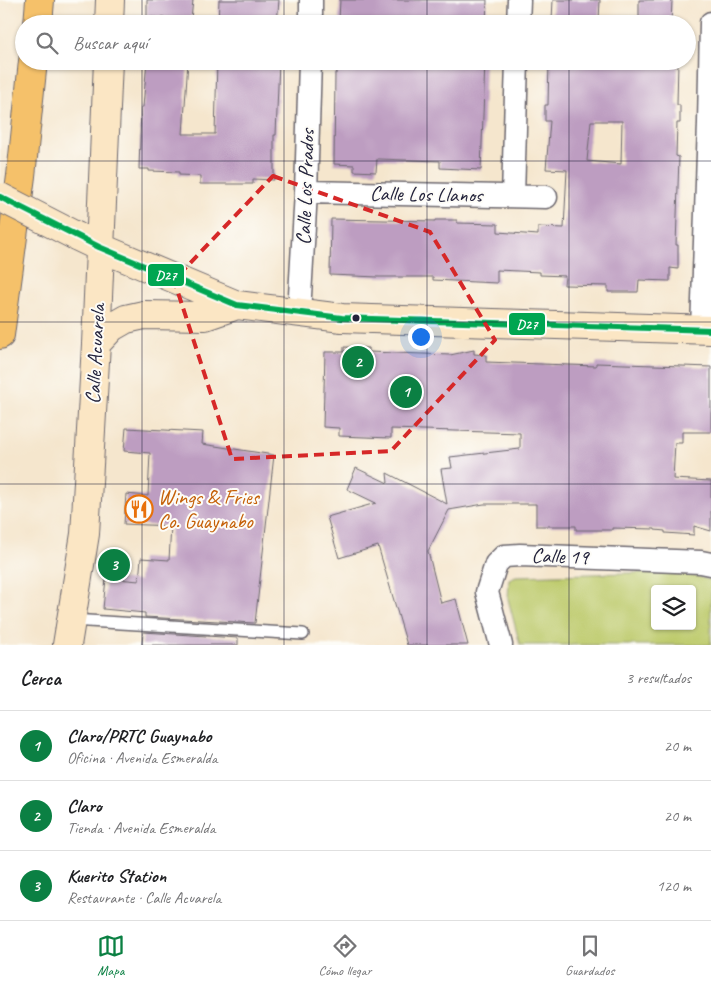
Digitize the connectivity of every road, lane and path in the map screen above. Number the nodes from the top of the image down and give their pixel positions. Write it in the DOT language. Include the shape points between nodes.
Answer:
graph roads {
  1 [pos="40,0"];
  2 [pos="110,0"];
  3 [pos="311,0"];
  4 [pos="519,0"];
  5 [pos="39,15"];
  6 [pos="109,15"];
  7 [pos="311,15"];
  8 [pos="518,15"];
  9 [pos="711,23"];
  10 [pos="33,70"];
  11 [pos="107,70"];
  12 [pos="310,70"];
  13 [pos="517,70"];
  14 [pos="710,123"];
  15 [pos="306,192"];
  16 [pos="512,196"];
  17 [pos="0,197"];
  18 [pos="546,197"];
  19 [pos="88,242"];
  20 [pos="237,305"];
  21 [pos="299,313"];
  22 [pos="706,330"];
  23 [pos="0,335"];
  24 [pos="96,344"];
  25 [pos="711,564"];
  26 [pos="69,633"];
  27 [pos="303,634"];
  28 [pos="501,645"];
  1 -- 5 [label="highway"];
  2 -- 6 [label="street"];
  3 -- 7 [label="street"];
  4 -- 8 [label="street"];
  9 -- 14 [label="street"];
  10 -- 23 [label="highway"];
  11 -- 19 [label="street, Calle Acuarela"];
  12 -- 15 [label="street, Calle Los Prados"];
  13 -- 16 [label="street"];
  14 -- 22 [label="street"];
  15 -- 16 [label="street, Calle Los Llanos"];
  15 -- 21 [label="street, Calle Los Prados"];
  16 -- 18 [label="street, Calle Los Llanos"];
  17 -- 19 [label="street, bridge"];
  19 -- 20 [label="street"];
  19 -- 24 [label="street, Calle Acuarela"];
  20 -- 21 [label="street"];
  20 -- 24 [label="street" via="205,316 144,315 126,319 112,327"];
  21 -- 22 [label="street" via="342,318"];
  24 -- 26 [label="street, Calle Acuarela" via="85,534"];
  25 -- 28 [label="street, Calle 19" via="504,556 496,564 487,592"];
  26 -- 27 [label="lane"];
}
